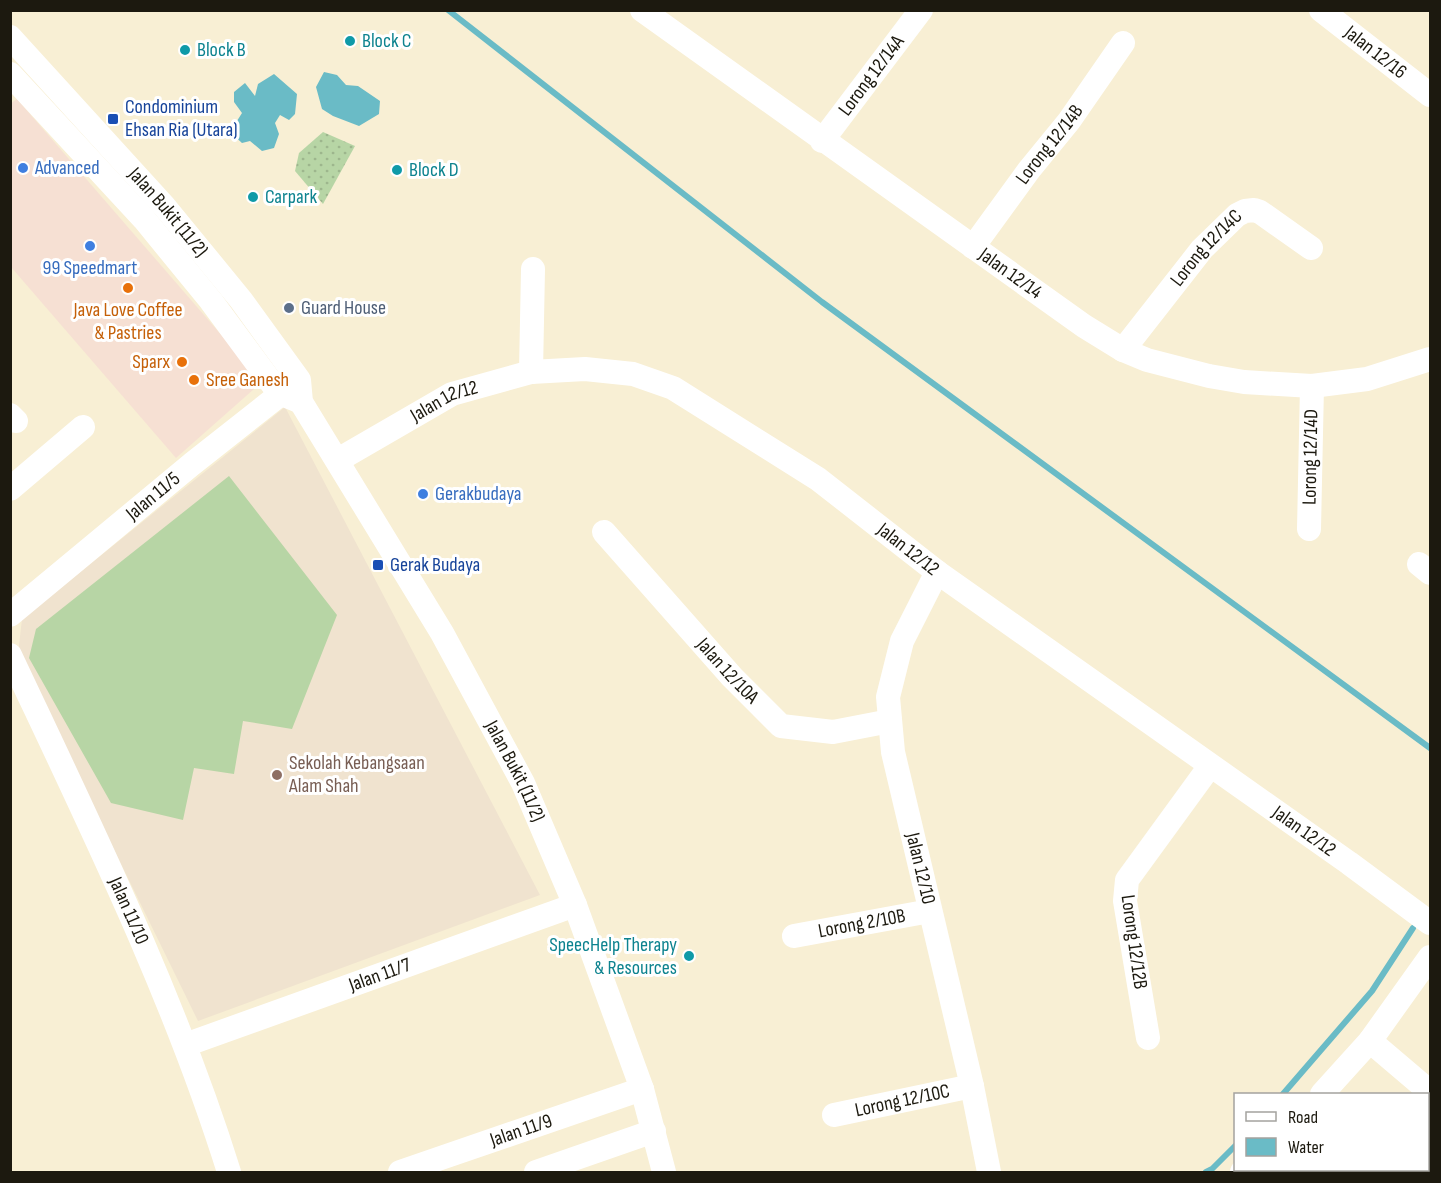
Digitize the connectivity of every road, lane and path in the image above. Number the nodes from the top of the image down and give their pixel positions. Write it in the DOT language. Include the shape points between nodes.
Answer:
graph roads {
  1 [pos="642,10"];
  2 [pos="921,10"];
  3 [pos="1321,10"];
  4 [pos="10,37"];
  5 [pos="1123,43"];
  6 [pos="10,74"];
  7 [pos="1431,95"];
  8 [pos="822,141"];
  9 [pos="973,247"];
  10 [pos="1311,248"];
  11 [pos="533,268"];
  12 [pos="1123,350"];
  13 [pos="1431,359"];
  14 [pos="531,372"];
  15 [pos="1312,386"];
  16 [pos="293,391"];
  17 [pos="83,427"];
  18 [pos="338,460"];
  19 [pos="10,489"];
  20 [pos="1309,529"];
  21 [pos="604,532"];
  22 [pos="937,572"];
  23 [pos="10,615"];
  24 [pos="10,656"];
  25 [pos="890,721"];
  26 [pos="1210,766"];
  27 [pos="575,905"];
  28 [pos="930,911"];
  29 [pos="1431,923"];
  30 [pos="794,936"];
  31 [pos="1431,957"];
  32 [pos="1148,1038"];
  33 [pos="1370,1041"];
  34 [pos="185,1045"];
  35 [pos="972,1086"];
  36 [pos="642,1089"];
  37 [pos="1431,1092"];
  38 [pos="1324,1093"];
  39 [pos="834,1115"];
  40 [pos="654,1131"];
  41 [pos="229,1173"];
  42 [pos="400,1173"];
  43 [pos="536,1173"];
  44 [pos="664,1173"];
  45 [pos="990,1173"];
  1 -- 8 [label="street, Jalan 12/14"];
  2 -- 8 [label="street, Lorong 12/14A"];
  3 -- 7 [label="street, Jalan 12/16"];
  4 -- 16 [label="street, Jalan Bukit (11/2)" via="164,206 241,300"];
  5 -- 9 [label="street, Lorong 12/14B"];
  6 -- 16 [label="street, Jalan Bukit (11/2)" via="144,219 211,301"];
  8 -- 9 [label="street, Jalan 12/14"];
  9 -- 12 [label="street, Jalan 12/14"];
  10 -- 12 [label="street, Lorong 12/14C" via="1260,212 1237,215 1202,249"];
  11 -- 14 [label="street"];
  12 -- 15 [label="street, Jalan 12/14" via="1209,376"];
  13 -- 15 [label="street, Jalan 12/14" via="1367,379"];
  14 -- 18 [label="street, Jalan 12/12" via="452,394"];
  14 -- 22 [label="street, Jalan 12/12" via="585,369 633,374 673,388 818,479"];
  15 -- 20 [label="street, Lorong 12/14D"];
  16 -- 18 [label="street, Jalan Bukit (11/2)"];
  16 -- 23 [label="street, Jalan 11/5"];
  17 -- 19 [label="street"];
  18 -- 27 [label="street, Jalan Bukit (11/2)" via="442,633 523,783"];
  21 -- 25 [label="street, Jalan 12/10A" via="781,726 833,732"];
  22 -- 25 [label="street, Jalan 12/10" via="902,641 888,697"];
  22 -- 26 [label="street, Jalan 12/12"];
  24 -- 34 [label="street, Jalan 11/10" via="145,944"];
  25 -- 28 [label="street, Jalan 12/10" via="893,752"];
  26 -- 29 [label="street, Jalan 12/12"];
  26 -- 32 [label="street, Lorong 12/12B" via="1127,880 1125,901"];
  27 -- 34 [label="street, Jalan 11/7"];
  27 -- 36 [label="street, Jalan Bukit (11/2)"];
  28 -- 30 [label="street, Lorong 2/10B"];
  28 -- 35 [label="street, Jalan 12/10"];
  31 -- 33 [label="street"];
  33 -- 37 [label="street"];
  33 -- 38 [label="street"];
  34 -- 41 [label="street, Jalan 11/10"];
  35 -- 39 [label="street, Lorong 12/10C"];
  35 -- 45 [label="street, Jalan 12/10"];
  36 -- 40 [label="street, Jalan Bukit (11/2)"];
  36 -- 42 [label="street, Jalan 11/9"];
  40 -- 43 [label="street"];
  40 -- 44 [label="street, Jalan Bukit (11/2)"];
}
